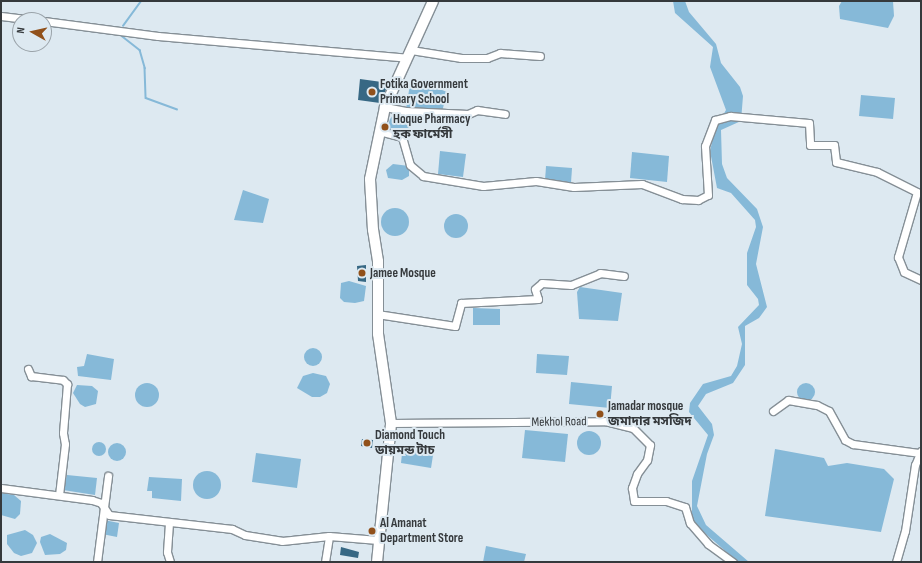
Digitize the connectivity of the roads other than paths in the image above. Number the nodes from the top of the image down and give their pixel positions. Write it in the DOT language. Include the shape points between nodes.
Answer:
graph roads {
  1 [pos="433,1"];
  2 [pos="1,16"];
  3 [pos="12,17"];
  4 [pos="52,22"];
  5 [pos="409,54"];
  6 [pos="540,56"];
  7 [pos="385,108"];
  8 [pos="505,114"];
  9 [pos="379,132"];
  10 [pos="624,276"];
  11 [pos="921,280"];
  12 [pos="377,314"];
  13 [pos="28,369"];
  14 [pos="773,411"];
  15 [pos="391,424"];
  16 [pos="920,452"];
  17 [pos="108,476"];
  18 [pos="1,488"];
  19 [pos="58,495"];
  20 [pos="104,510"];
  21 [pos="169,523"];
  22 [pos="329,536"];
  23 [pos="378,540"];
  24 [pos="97,562"];
  25 [pos="170,562"];
  26 [pos="325,562"];
  27 [pos="377,562"];
  28 [pos="733,562"];
  29 [pos="896,562"];
  1 -- 5 [label="highway"];
  2 -- 3 [label="street"];
  4 -- 5 [label="street" via="158,36"];
  5 -- 6 [label="street" via="461,58 487,58 500,53"];
  5 -- 7 [label="highway"];
  7 -- 8 [label="street" via="468,114 477,110"];
  7 -- 9 [label="highway"];
  9 -- 11 [label="street" via="402,137 410,166 423,176 483,186 536,181 574,187 642,184 682,199 698,200 708,195 705,146 715,120 730,116 809,123 810,145 834,145 836,162 877,172 917,192 898,257 904,272"];
  9 -- 12 [label="highway" via="370,189 378,261"];
  10 -- 12 [label="street" via="600,273 571,285 542,283 535,289 538,299 461,303 455,326"];
  12 -- 15 [label="highway" via="379,354"];
  13 -- 19 [label="street" via="31,376 63,380 67,384 62,433 66,444"];
  14 -- 16 [label="street" via="788,400 817,405 829,411 846,440 853,444"];
  15 -- 23 [label="highway"];
  15 -- 28 [label="street, Mekhol Road" via="605,421 633,428 650,445 647,460 634,481 634,501 666,500 684,507 690,523 708,544"];
  16 -- 29 [label="street"];
  17 -- 20 [label="street"];
  18 -- 19 [label="street"];
  19 -- 20 [label="street" via="96,501"];
  20 -- 21 [label="street" via="109,515"];
  20 -- 24 [label="street"];
  21 -- 22 [label="street" via="232,529 245,535 282,541"];
  21 -- 25 [label="street" via="167,552"];
  22 -- 23 [label="street"];
  22 -- 26 [label="street"];
  23 -- 27 [label="highway"];
}
